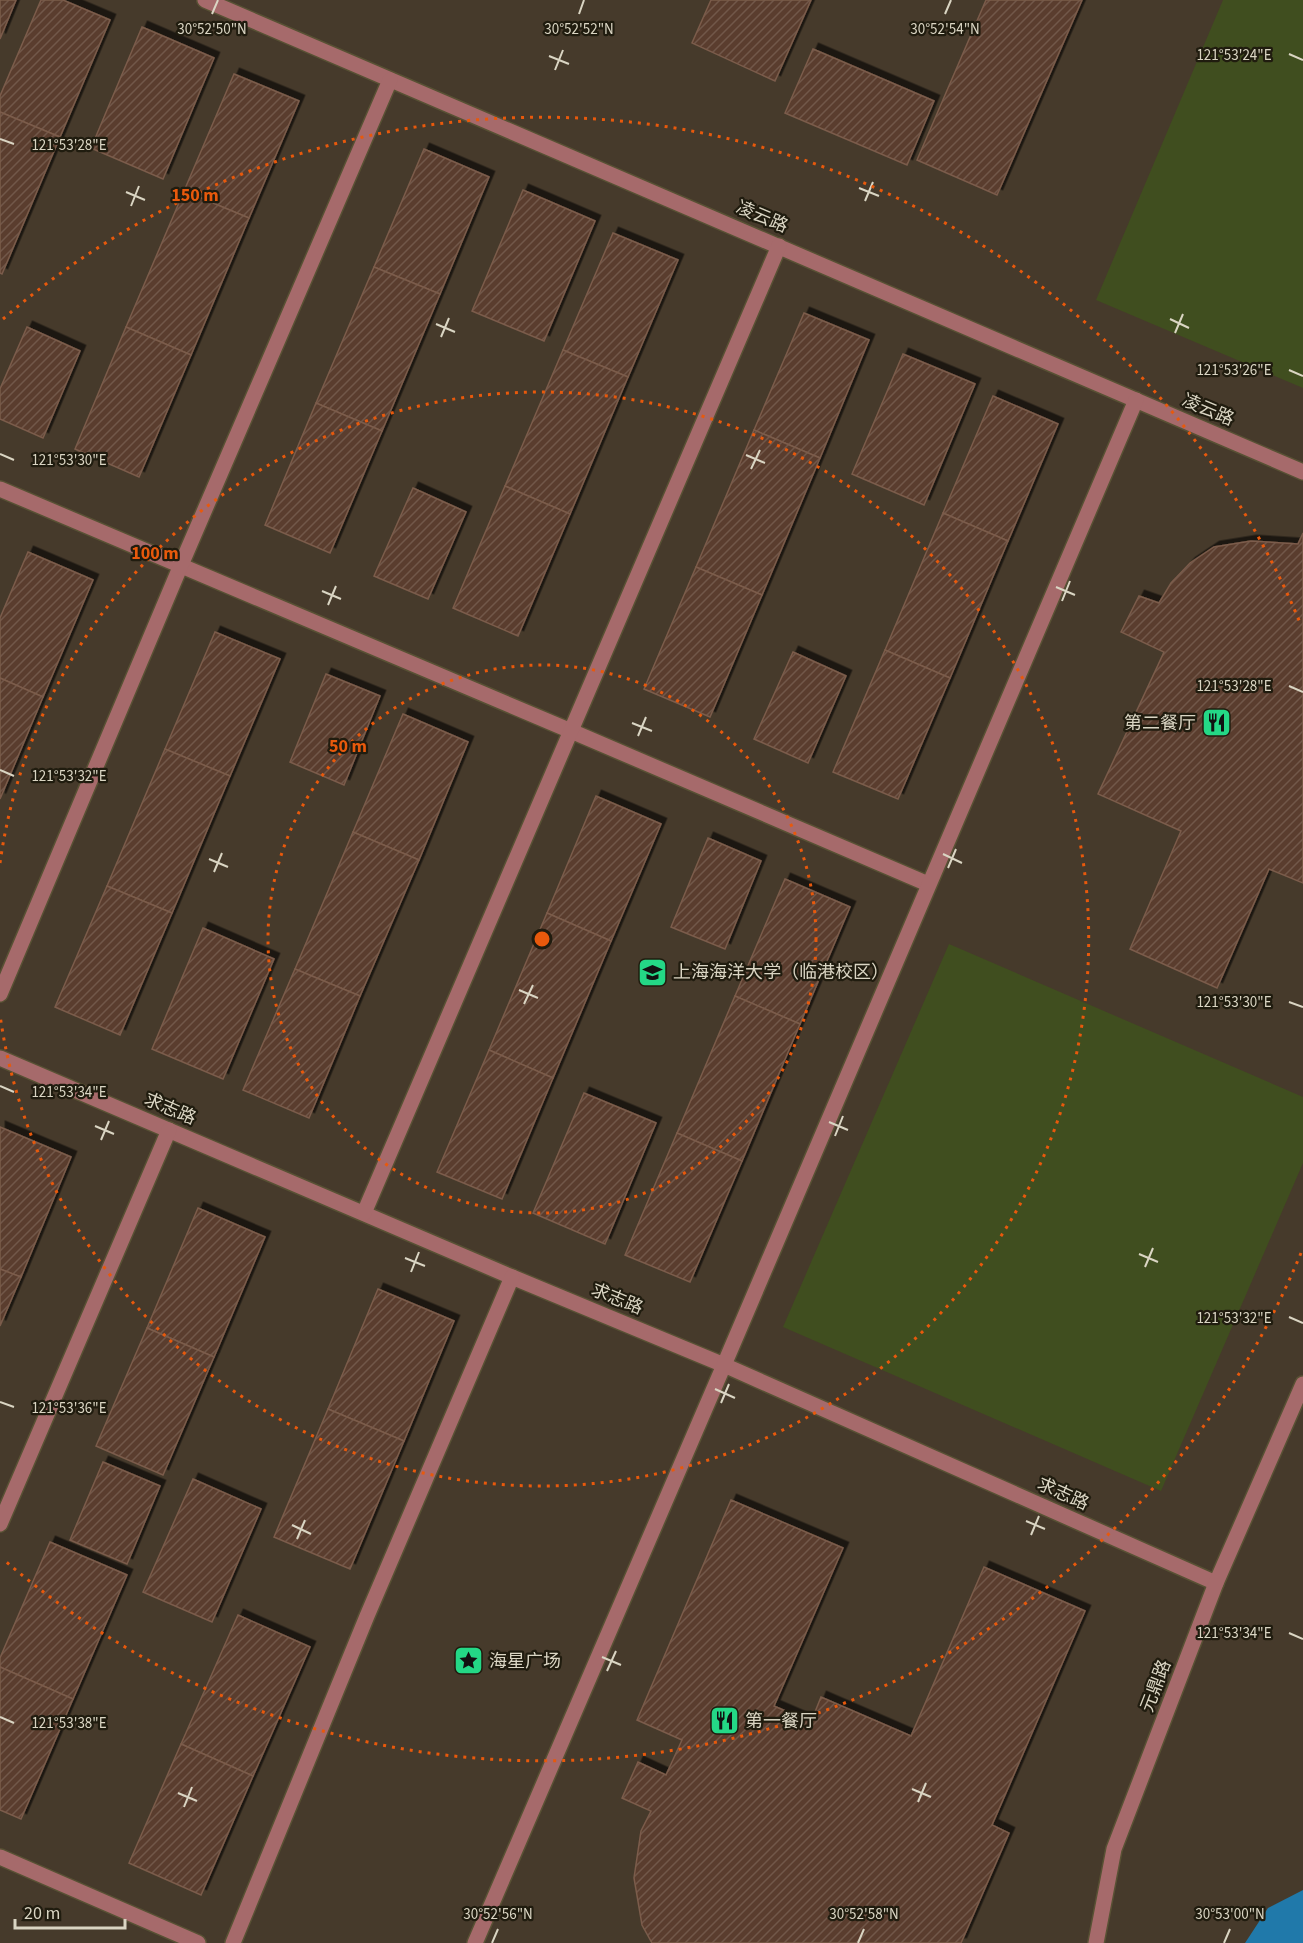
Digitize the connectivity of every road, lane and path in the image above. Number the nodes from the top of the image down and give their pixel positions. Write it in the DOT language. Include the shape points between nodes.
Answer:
graph roads {
  1 [pos="205,0"];
  2 [pos="390,80"];
  3 [pos="779,246"];
  4 [pos="1136,399"];
  5 [pos="1303,472"];
  6 [pos="0,489"];
  7 [pos="181,565"];
  8 [pos="572,731"];
  9 [pos="928,884"];
  10 [pos="0,994"];
  11 [pos="0,1058"];
  12 [pos="169,1130"];
  13 [pos="364,1213"];
  14 [pos="512,1277"];
  15 [pos="724,1365"];
  16 [pos="1303,1384"];
  17 [pos="0,1524"];
  18 [pos="1216,1583"];
  19 [pos="0,1857"];
  20 [pos="198,1943"];
  21 [pos="232,1943"];
  22 [pos="475,1943"];
  23 [pos="1096,1943"];
  1 -- 2 [label="street, 凌云路"];
  2 -- 3 [label="street, 凌云路"];
  2 -- 7 [label="street"];
  3 -- 4 [label="street, 凌云路"];
  3 -- 8 [label="street"];
  4 -- 5 [label="street, 凌云路"];
  4 -- 9 [label="street"];
  6 -- 7 [label="street"];
  7 -- 8 [label="street"];
  7 -- 10 [label="street"];
  8 -- 9 [label="street"];
  8 -- 13 [label="street"];
  9 -- 15 [label="street"];
  11 -- 12 [label="street, 求志路"];
  12 -- 13 [label="street, 求志路"];
  12 -- 17 [label="street"];
  13 -- 14 [label="street, 求志路"];
  14 -- 15 [label="street, 求志路"];
  14 -- 21 [label="street"];
  15 -- 18 [label="street, 求志路"];
  15 -- 22 [label="street"];
  16 -- 18 [label="street, 元鼎路"];
  18 -- 23 [label="street, 元鼎路" via="1114,1848"];
  19 -- 20 [label="street"];
}
